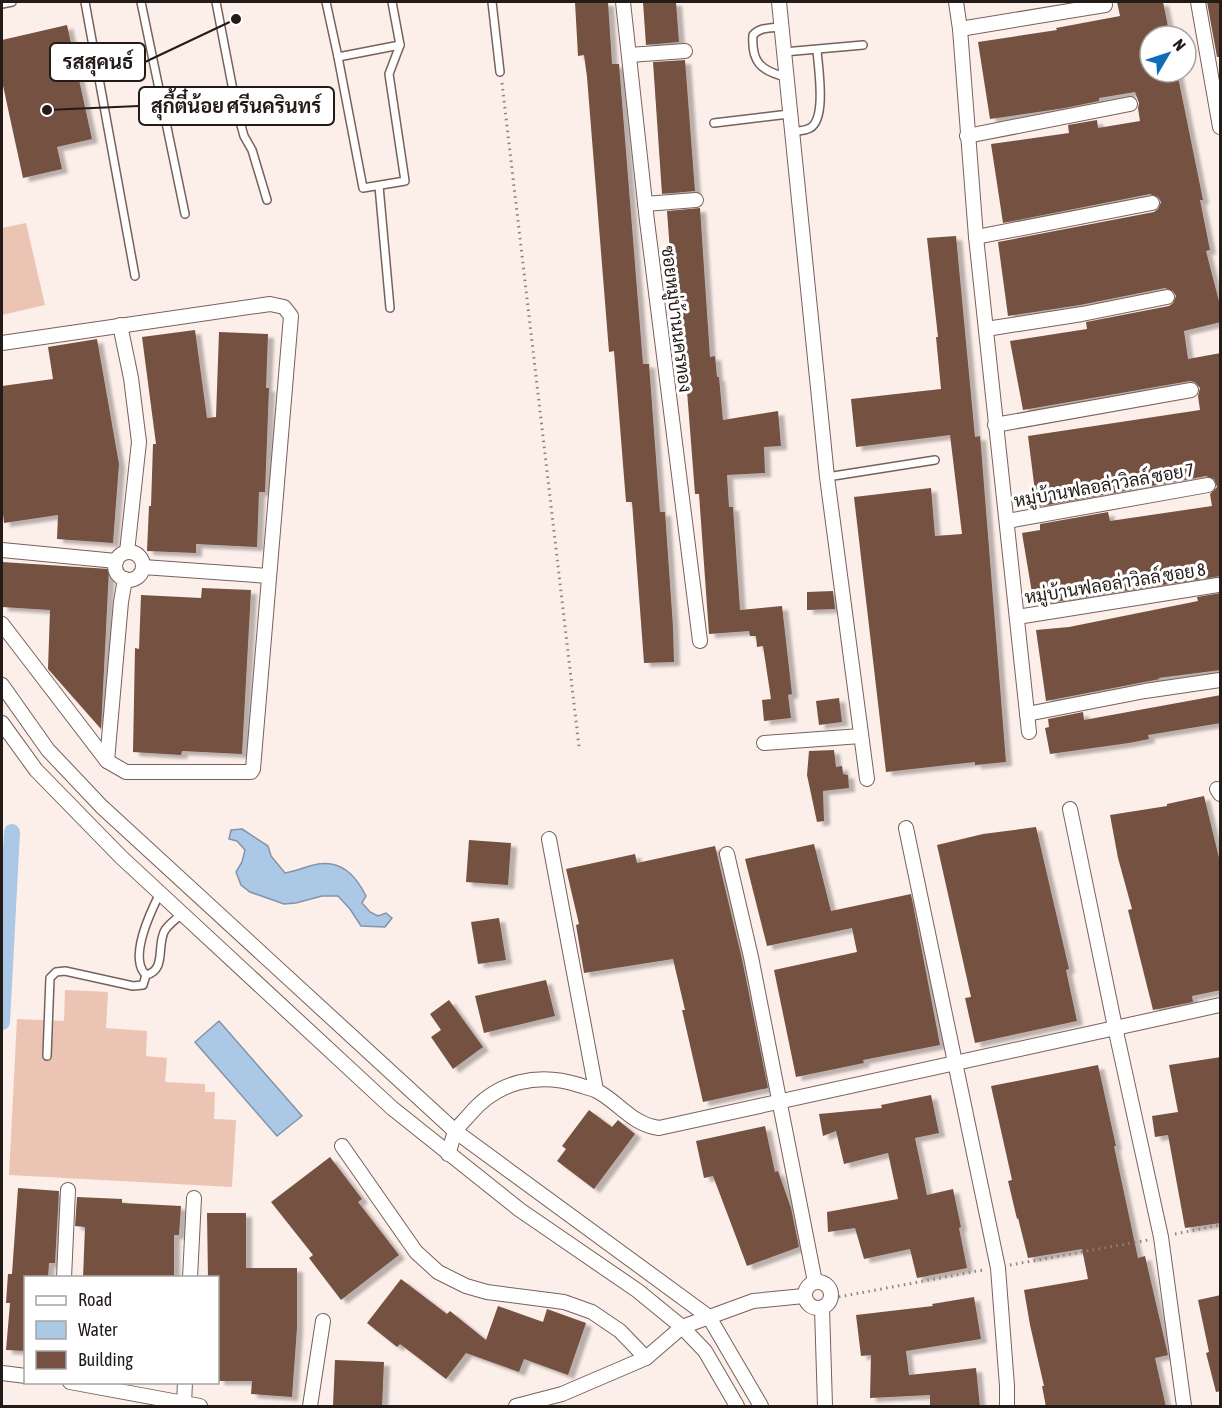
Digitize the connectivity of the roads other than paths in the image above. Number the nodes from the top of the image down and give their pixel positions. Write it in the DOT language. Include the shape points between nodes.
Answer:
graph roads {
  1 [pos="12,2"];
  2 [pos="85,2"];
  3 [pos="141,2"];
  4 [pos="216,2"];
  5 [pos="326,2"];
  6 [pos="392,2"];
  7 [pos="492,2"];
  8 [pos="623,2"];
  9 [pos="779,2"];
  10 [pos="956,2"];
  11 [pos="1198,2"];
  12 [pos="2,4"];
  13 [pos="1105,5"];
  14 [pos="781,27"];
  15 [pos="960,29"];
  16 [pos="400,45"];
  17 [pos="863,45"];
  18 [pos="817,50"];
  19 [pos="684,51"];
  20 [pos="784,52"];
  21 [pos="629,55"];
  22 [pos="338,57"];
  23 [pos="500,72"];
  24 [pos="786,77"];
  25 [pos="1130,104"];
  26 [pos="789,114"];
  27 [pos="714,123"];
  28 [pos="1221,127"];
  29 [pos="791,132"];
  30 [pos="968,136"];
  31 [pos="379,186"];
  32 [pos="267,200"];
  33 [pos="696,200"];
  34 [pos="1152,202"];
  35 [pos="645,204"];
  36 [pos="185,214"];
  37 [pos="976,237"];
  38 [pos="135,276"];
  39 [pos="1167,297"];
  40 [pos="390,308"];
  41 [pos="120,325"];
  42 [pos="986,329"];
  43 [pos="2,342"];
  44 [pos="1191,390"];
  45 [pos="995,425"];
  46 [pos="935,460"];
  47 [pos="827,477"];
  48 [pos="1208,485"];
  49 [pos="1007,521"];
  50 [pos="2,550"];
  51 [pos="127,552"];
  52 [pos="116,561"];
  53 [pos="143,567"];
  54 [pos="269,576"];
  55 [pos="125,579"];
  56 [pos="1218,585"];
  57 [pos="1017,617"];
  58 [pos="2,624"];
  59 [pos="700,641"];
  60 [pos="1221,680"];
  61 [pos="2,685"];
  62 [pos="1027,714"];
  63 [pos="2,723"];
  64 [pos="1029,732"];
  65 [pos="861,736"];
  66 [pos="764,743"];
  67 [pos="107,761"];
  68 [pos="867,779"];
  69 [pos="1070,809"];
  70 [pos="906,828"];
  71 [pos="549,839"];
  72 [pos="727,854"];
  73 [pos="160,893"];
  74 [pos="183,913"];
  75 [pos="146,975"];
  76 [pos="1221,1005"];
  77 [pos="1115,1027"];
  78 [pos="47,1056"];
  79 [pos="954,1062"];
  80 [pos="596,1090"];
  81 [pos="779,1101"];
  82 [pos="455,1131"];
  83 [pos="342,1146"];
  84 [pos="448,1154"];
  85 [pos="68,1190"];
  86 [pos="194,1198"];
  87 [pos="64,1276"];
  88 [pos="190,1276"];
  89 [pos="815,1282"];
  90 [pos="804,1296"];
  91 [pos="826,1303"];
  92 [pos="709,1317"];
  93 [pos="323,1321"];
  94 [pos="682,1327"];
  95 [pos="646,1358"];
  96 [pos="2,1373"];
  97 [pos="24,1376"];
  98 [pos="75,1384"];
  99 [pos="185,1384"];
  100 [pos="184,1404"];
  101 [pos="200,1407"];
  102 [pos="310,1407"];
  103 [pos="516,1407"];
  104 [pos="737,1407"];
  105 [pos="761,1407"];
  106 [pos="825,1407"];
  107 [pos="1007,1407"];
  108 [pos="1184,1407"];
  1 -- 12 [label="lane"];
  2 -- 38 [label="lane"];
  3 -- 36 [label="lane"];
  4 -- 32 [label="lane" via="237,111"];
  5 -- 22 [label="lane"];
  6 -- 16 [label="lane"];
  7 -- 23 [label="lane"];
  8 -- 21 [label="street, ซอยหมู่บ้านนครทอง"];
  9 -- 14 [label="street"];
  10 -- 15 [label="street"];
  11 -- 28 [label="street"];
  13 -- 15 [label="street"];
  14 -- 20 [label="street"];
  14 -- 24 [label="lane" via="756,31 752,44 754,56 764,69"];
  15 -- 30 [label="street"];
  16 -- 22 [label="lane"];
  16 -- 31 [label="lane" via="389,74 405,182"];
  17 -- 18 [label="lane"];
  18 -- 20 [label="lane"];
  18 -- 29 [label="lane" via="818,116 809,129"];
  19 -- 21 [label="street"];
  20 -- 24 [label="street"];
  21 -- 35 [label="street, ซอยหมู่บ้านนครทอง"];
  22 -- 31 [label="lane" via="363,188"];
  24 -- 26 [label="street"];
  25 -- 30 [label="street"];
  26 -- 27 [label="lane"];
  26 -- 29 [label="street"];
  29 -- 47 [label="street"];
  30 -- 37 [label="street"];
  31 -- 40 [label="lane"];
  33 -- 35 [label="street"];
  34 -- 37 [label="street"];
  35 -- 59 [label="street, ซอยหมู่บ้านนครทอง"];
  37 -- 42 [label="street"];
  39 -- 42 [label="street"];
  41 -- 43 [label="street"];
  41 -- 51 [label="street" via="139,442"];
  41 -- 54 [label="street" via="270,304 284,307 291,316"];
  42 -- 45 [label="street"];
  44 -- 45 [label="street"];
  45 -- 49 [label="street"];
  46 -- 47 [label="lane"];
  47 -- 65 [label="street"];
  48 -- 49 [label="street, หมู่บ้านฟลอล่าวิลล์ ซอย 7"];
  49 -- 57 [label="street"];
  50 -- 52 [label="street"];
  51 -- 52 [label="street"];
  51 -- 53 [label="street" via="139,555"];
  52 -- 55 [label="street" via="116,570"];
  53 -- 54 [label="street"];
  53 -- 55 [label="street" via="137,577"];
  54 -- 67 [label="street" via="251,772 126,772"];
  55 -- 67 [label="street"];
  56 -- 57 [label="street, หมู่บ้านฟลอล่าวิลล์ ซอย 8"];
  57 -- 62 [label="street"];
  58 -- 67 [label="street"];
  60 -- 62 [label="street"];
  61 -- 82 [label="street" via="48,750 102,807"];
  62 -- 64 [label="street"];
  63 -- 73 [label="street" via="36,770"];
  65 -- 66 [label="street"];
  65 -- 68 [label="street"];
  69 -- 77 [label="street"];
  70 -- 79 [label="street"];
  71 -- 80 [label="street"];
  72 -- 81 [label="street"];
  73 -- 74 [label="street"];
  73 -- 75 [label="lane" via="143,934 139,960"];
  74 -- 75 [label="lane" via="166,929 161,940 159,966"];
  74 -- 84 [label="street" via="384,1101"];
  75 -- 78 [label="lane" via="143,985 133,986 56,972 50,978"];
  76 -- 77 [label="street"];
  77 -- 79 [label="street"];
  77 -- 108 [label="street" via="1161,1237"];
  79 -- 81 [label="street"];
  79 -- 107 [label="street" via="998,1268"];
  80 -- 81 [label="street" via="635,1120 659,1128"];
  80 -- 82 [label="street" via="542,1078 515,1082 494,1092"];
  81 -- 89 [label="street"];
  82 -- 84 [label="street"];
  82 -- 92 [label="street"];
  83 -- 95 [label="street" via="416,1252 438,1272 487,1292 564,1302 592,1312 620,1331"];
  84 -- 94 [label="street"];
  85 -- 87 [label="street"];
  86 -- 88 [label="street"];
  89 -- 90 [label="street" via="807,1287"];
  89 -- 91 [label="street" via="828,1287"];
  90 -- 91 [label="street" via="809,1305"];
  90 -- 92 [label="street" via="753,1301"];
  91 -- 106 [label="street"];
  92 -- 94 [label="street"];
  92 -- 105 [label="street"];
  93 -- 102 [label="street"];
  94 -- 95 [label="street"];
  94 -- 104 [label="street" via="705,1351"];
  95 -- 103 [label="street" via="562,1394"];
  96 -- 97 [label="street"];
  98 -- 100 [label="street"];
  99 -- 100 [label="street"];
  100 -- 101 [label="street"];
}
